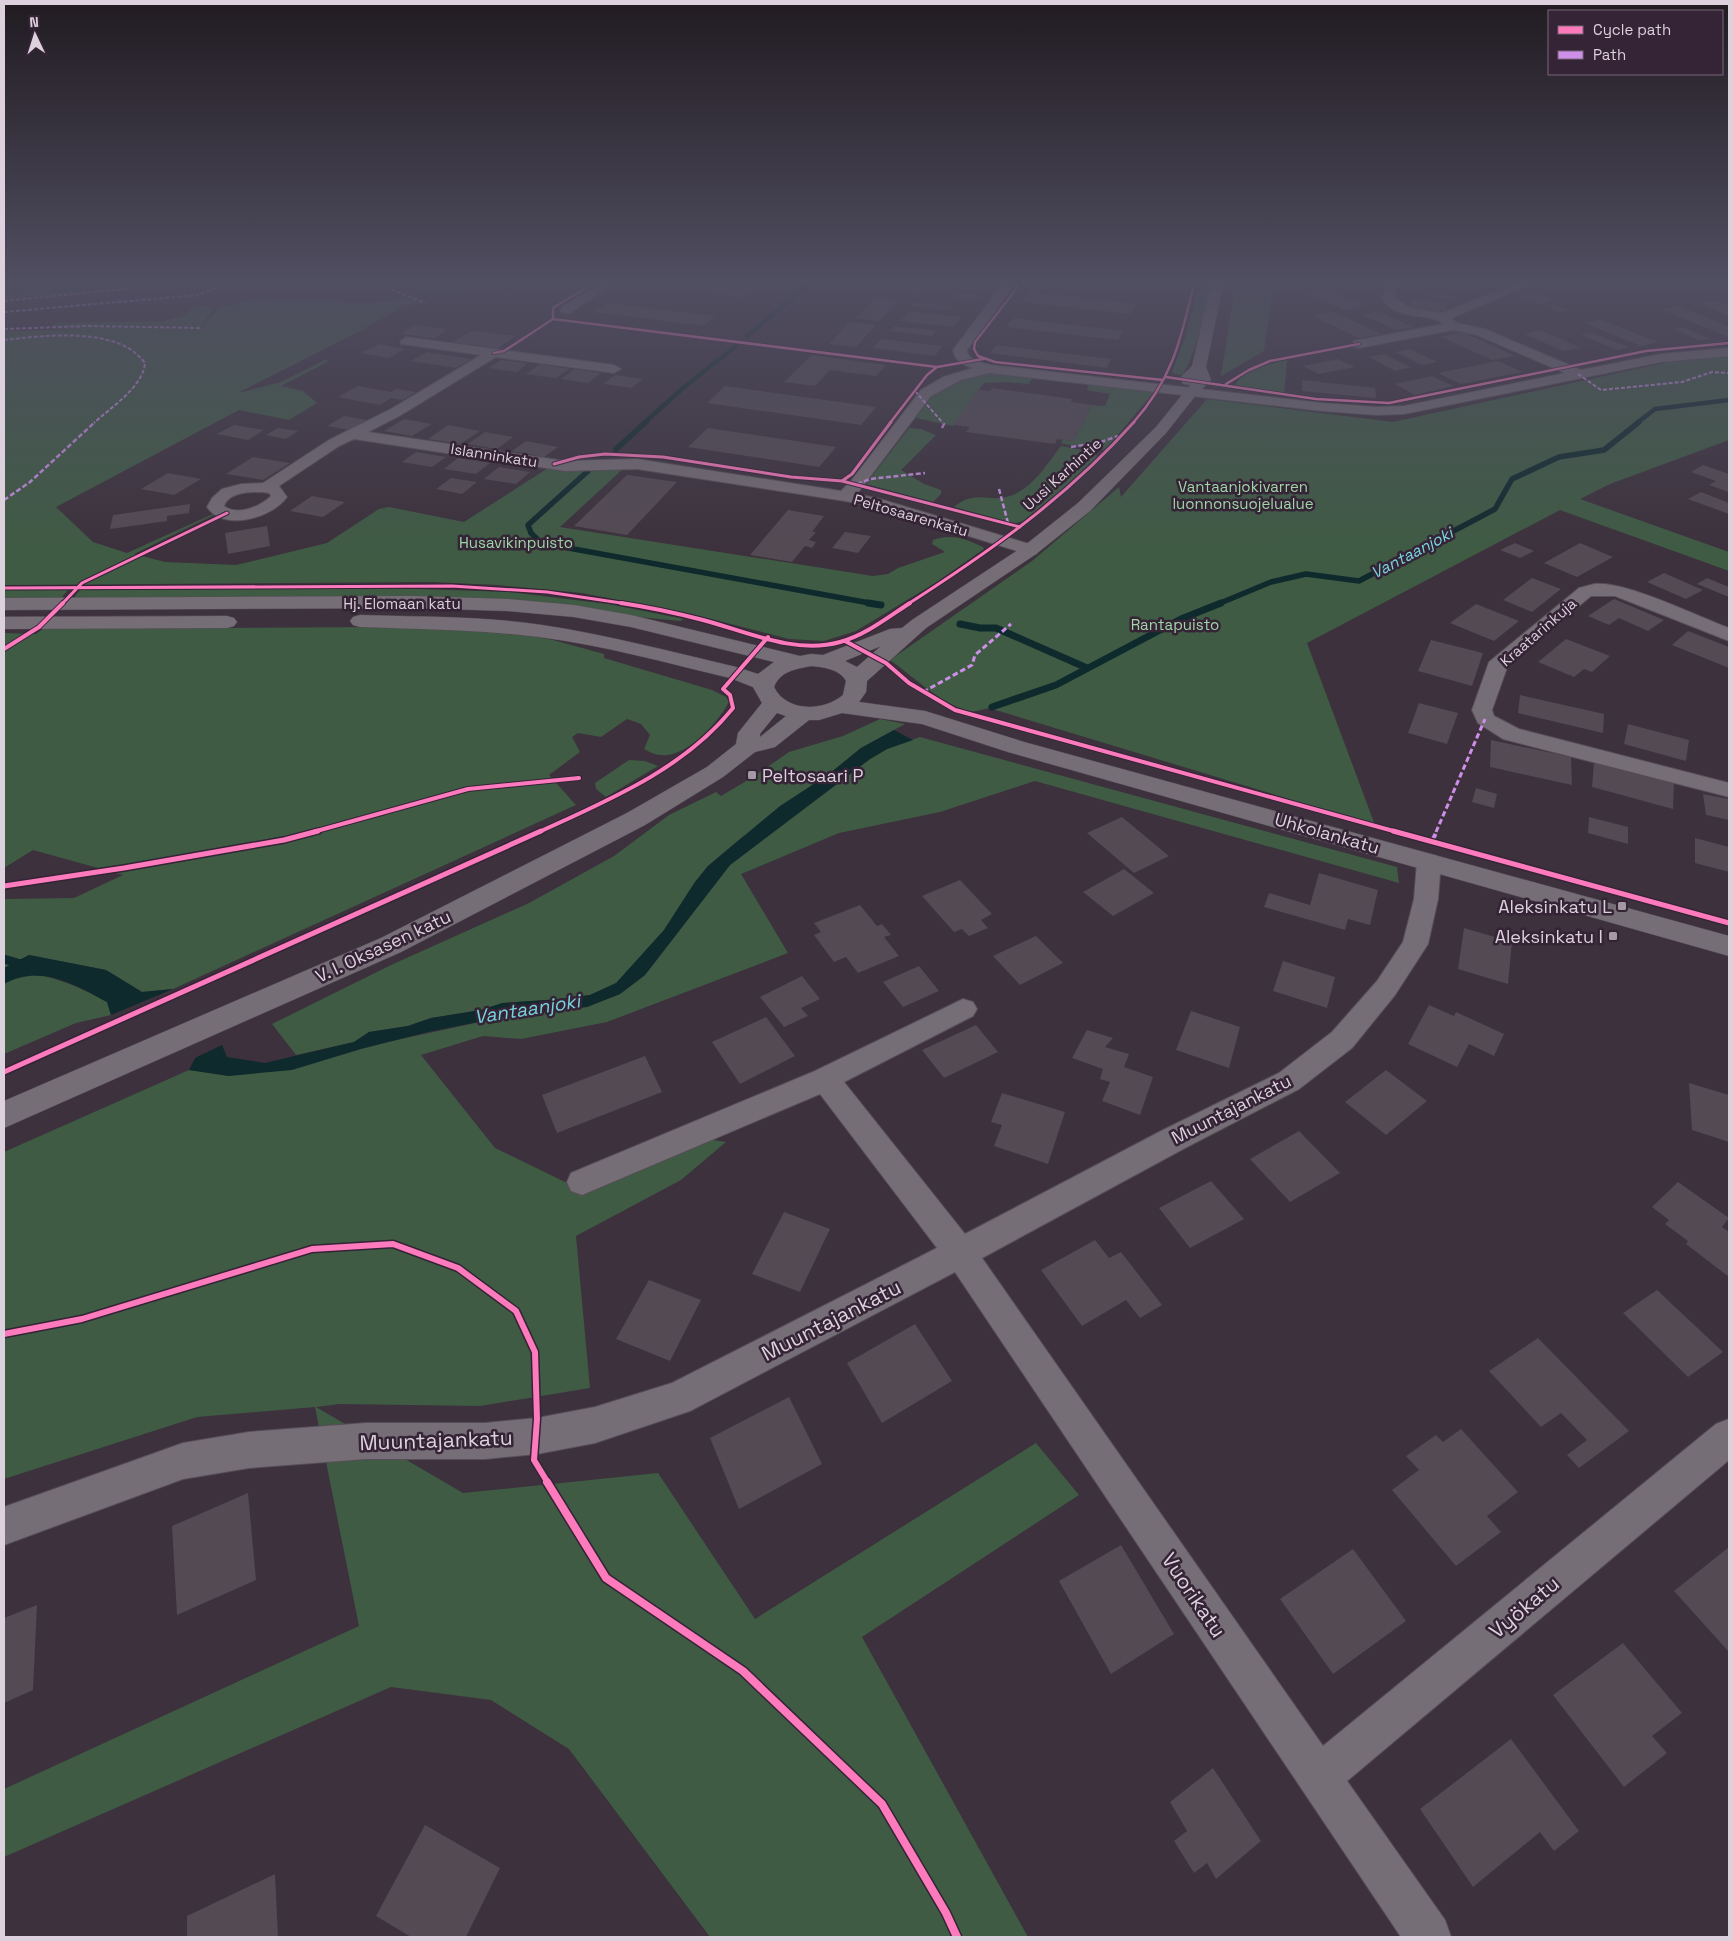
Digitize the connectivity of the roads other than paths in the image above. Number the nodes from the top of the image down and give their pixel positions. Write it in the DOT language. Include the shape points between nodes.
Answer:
graph roads {
  1 [pos="465,371"];
  2 [pos="982,371"];
  3 [pos="1003,371"];
  4 [pos="1200,371"];
  5 [pos="1570,371"];
  6 [pos="1596,371"];
  7 [pos="1578,374"];
  8 [pos="1191,392"];
  9 [pos="352,434"];
  10 [pos="266,488"];
  11 [pos="845,496"];
  12 [pos="1030,550"];
  13 [pos="4,604"];
  14 [pos="341,621"];
  15 [pos="243,622"];
  16 [pos="4,623"];
  17 [pos="919,624"];
  18 [pos="1729,635"];
  19 [pos="795,661"];
  20 [pos="826,661"];
  21 [pos="763,683"];
  22 [pos="856,683"];
  23 [pos="773,704"];
  24 [pos="841,706"];
  25 [pos="804,713"];
  26 [pos="925,718"];
  27 [pos="747,747"];
  28 [pos="1729,790"];
  29 [pos="1429,862"];
  30 [pos="1729,946"];
  31 [pos="963,1009"];
  32 [pos="825,1079"];
  33 [pos="4,1116"];
  34 [pos="582,1182"];
  35 [pos="960,1253"];
  36 [pos="1729,1437"];
  37 [pos="4,1526"];
  38 [pos="1319,1777"];
  39 [pos="1428,1937"];
  1 -- 9 [label="street"];
  2 -- 11 [label="street, Peltosaarenkatu" via="951,378 926,393"];
  3 -- 8 [label="street"];
  4 -- 8 [label="street" via="1204,380"];
  5 -- 7 [label="street"];
  6 -- 7 [label="street"];
  7 -- 8 [label="street" via="1404,410 1322,407"];
  8 -- 12 [label="street" via="1137,455 1084,507"];
  9 -- 10 [label="street"];
  9 -- 11 [label="street, Islanninkatu" via="565,466 637,464"];
  11 -- 12 [label="street, Peltosaarenkatu"];
  12 -- 17 [label="street"];
  13 -- 19 [label="street, Hj. Elomaan katu" via="412,602 508,605 574,611 631,621"];
  14 -- 21 [label="street, Hj. Elomaan katu" via="459,624 540,631 736,673"];
  15 -- 16 [label="street"];
  17 -- 20 [label="street"];
  17 -- 22 [label="street"];
  18 -- 28 [label="street, Kraatarinkuja" via="1620,592 1595,588 1585,592 1499,662 1482,710 1485,719 1511,734"];
  19 -- 20 [label="street"];
  19 -- 21 [label="street" via="774,670"];
  20 -- 22 [label="street" via="850,671"];
  21 -- 23 [label="street" via="766,698"];
  22 -- 24 [label="street" via="855,693"];
  22 -- 26 [label="street, Uhkolankatu"];
  23 -- 25 [label="street"];
  23 -- 27 [label="street" via="749,733"];
  24 -- 25 [label="street"];
  24 -- 26 [label="street, Uhkolankatu"];
  25 -- 27 [label="street, V. I. Oksasen katu" via="768,742"];
  26 -- 29 [label="street, Uhkolankatu" via="1026,750"];
  27 -- 33 [label="street, V. I. Oksasen katu" via="715,772 636,819 391,945"];
  29 -- 30 [label="street, Uhkolankatu"];
  29 -- 35 [label="street, Muuntajankatu" via="1426,899 1415,944 1386,988 1342,1040 1289,1081"];
  31 -- 32 [label="street"];
  32 -- 34 [label="street"];
  32 -- 35 [label="street"];
  35 -- 37 [label="street, Muuntajankatu" via="678,1399 595,1425 537,1436 485,1441 366,1442 249,1450 183,1461"];
  35 -- 38 [label="street, Vuorikatu"];
  36 -- 38 [label="street, Vyökatu"];
  38 -- 39 [label="street, Vuorikatu"];
}
